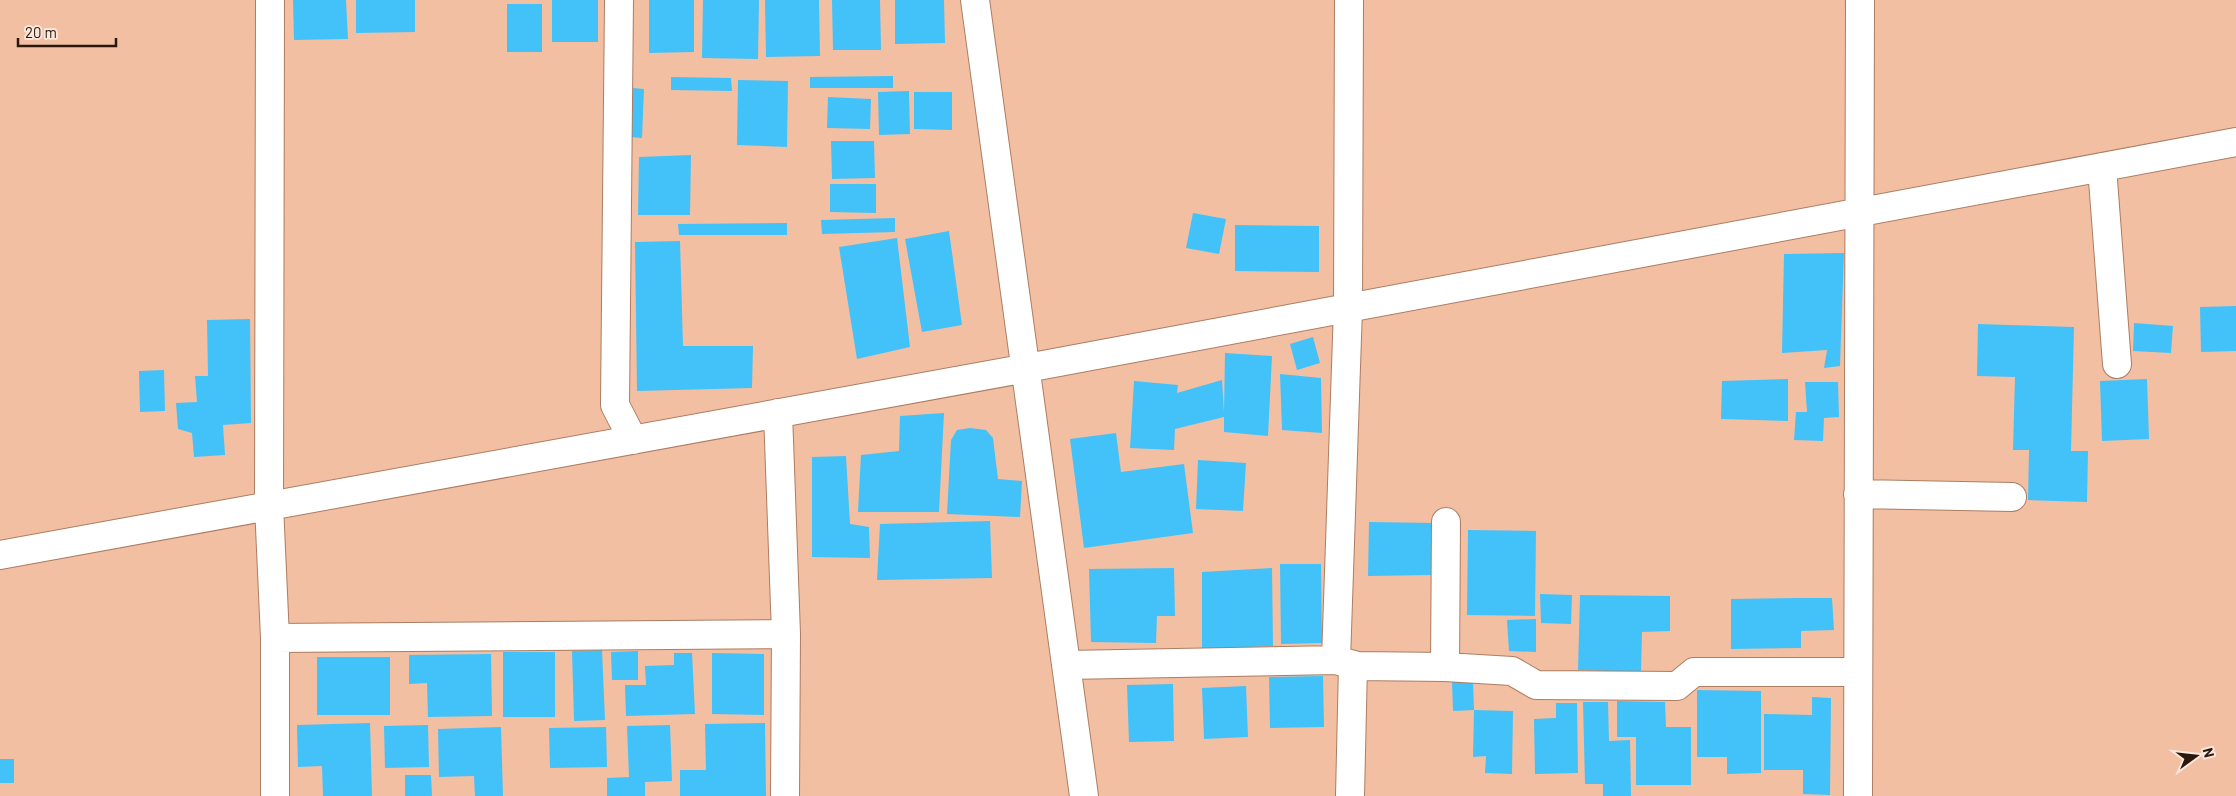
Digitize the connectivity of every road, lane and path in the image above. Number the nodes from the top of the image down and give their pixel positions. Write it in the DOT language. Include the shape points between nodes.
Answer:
graph roads {
  1 [pos="270,0"];
  2 [pos="619,0"];
  3 [pos="974,0"];
  4 [pos="1349,0"];
  5 [pos="1860,0"];
  6 [pos="2236,142"];
  7 [pos="2102,167"];
  8 [pos="1860,212"];
  9 [pos="1348,308"];
  10 [pos="2117,364"];
  11 [pos="1027,368"];
  12 [pos="778,413"];
  13 [pos="633,440"];
  14 [pos="1858,494"];
  15 [pos="2012,496"];
  16 [pos="269,504"];
  17 [pos="1446,522"];
  18 [pos="0,555"];
  19 [pos="786,634"];
  20 [pos="276,638"];
  21 [pos="1345,662"];
  22 [pos="1066,664"];
  23 [pos="1445,667"];
  24 [pos="1858,672"];
  25 [pos="275,796"];
  26 [pos="784,796"];
  27 [pos="1084,796"];
  28 [pos="1350,796"];
  29 [pos="1858,796"];
  1 -- 16 [label="street"];
  2 -- 13 [label="street" via="615,405"];
  3 -- 11 [label="street"];
  4 -- 9 [label="street"];
  5 -- 8 [label="street"];
  6 -- 7 [label="street"];
  7 -- 8 [label="street"];
  7 -- 10 [label="street"];
  8 -- 9 [label="street"];
  8 -- 14 [label="street"];
  9 -- 11 [label="street"];
  9 -- 21 [label="street"];
  11 -- 12 [label="street"];
  11 -- 22 [label="street"];
  12 -- 13 [label="street"];
  12 -- 19 [label="street"];
  13 -- 16 [label="street"];
  14 -- 15 [label="street"];
  14 -- 24 [label="street"];
  16 -- 18 [label="street"];
  16 -- 20 [label="street"];
  17 -- 23 [label="street"];
  19 -- 20 [label="street"];
  19 -- 26 [label="street"];
  20 -- 25 [label="street"];
  21 -- 22 [label="street"];
  21 -- 23 [label="street"];
  21 -- 28 [label="street"];
  22 -- 27 [label="street"];
  23 -- 24 [label="street" via="1512,671 1536,685 1677,686 1694,672"];
  24 -- 29 [label="street"];
}
